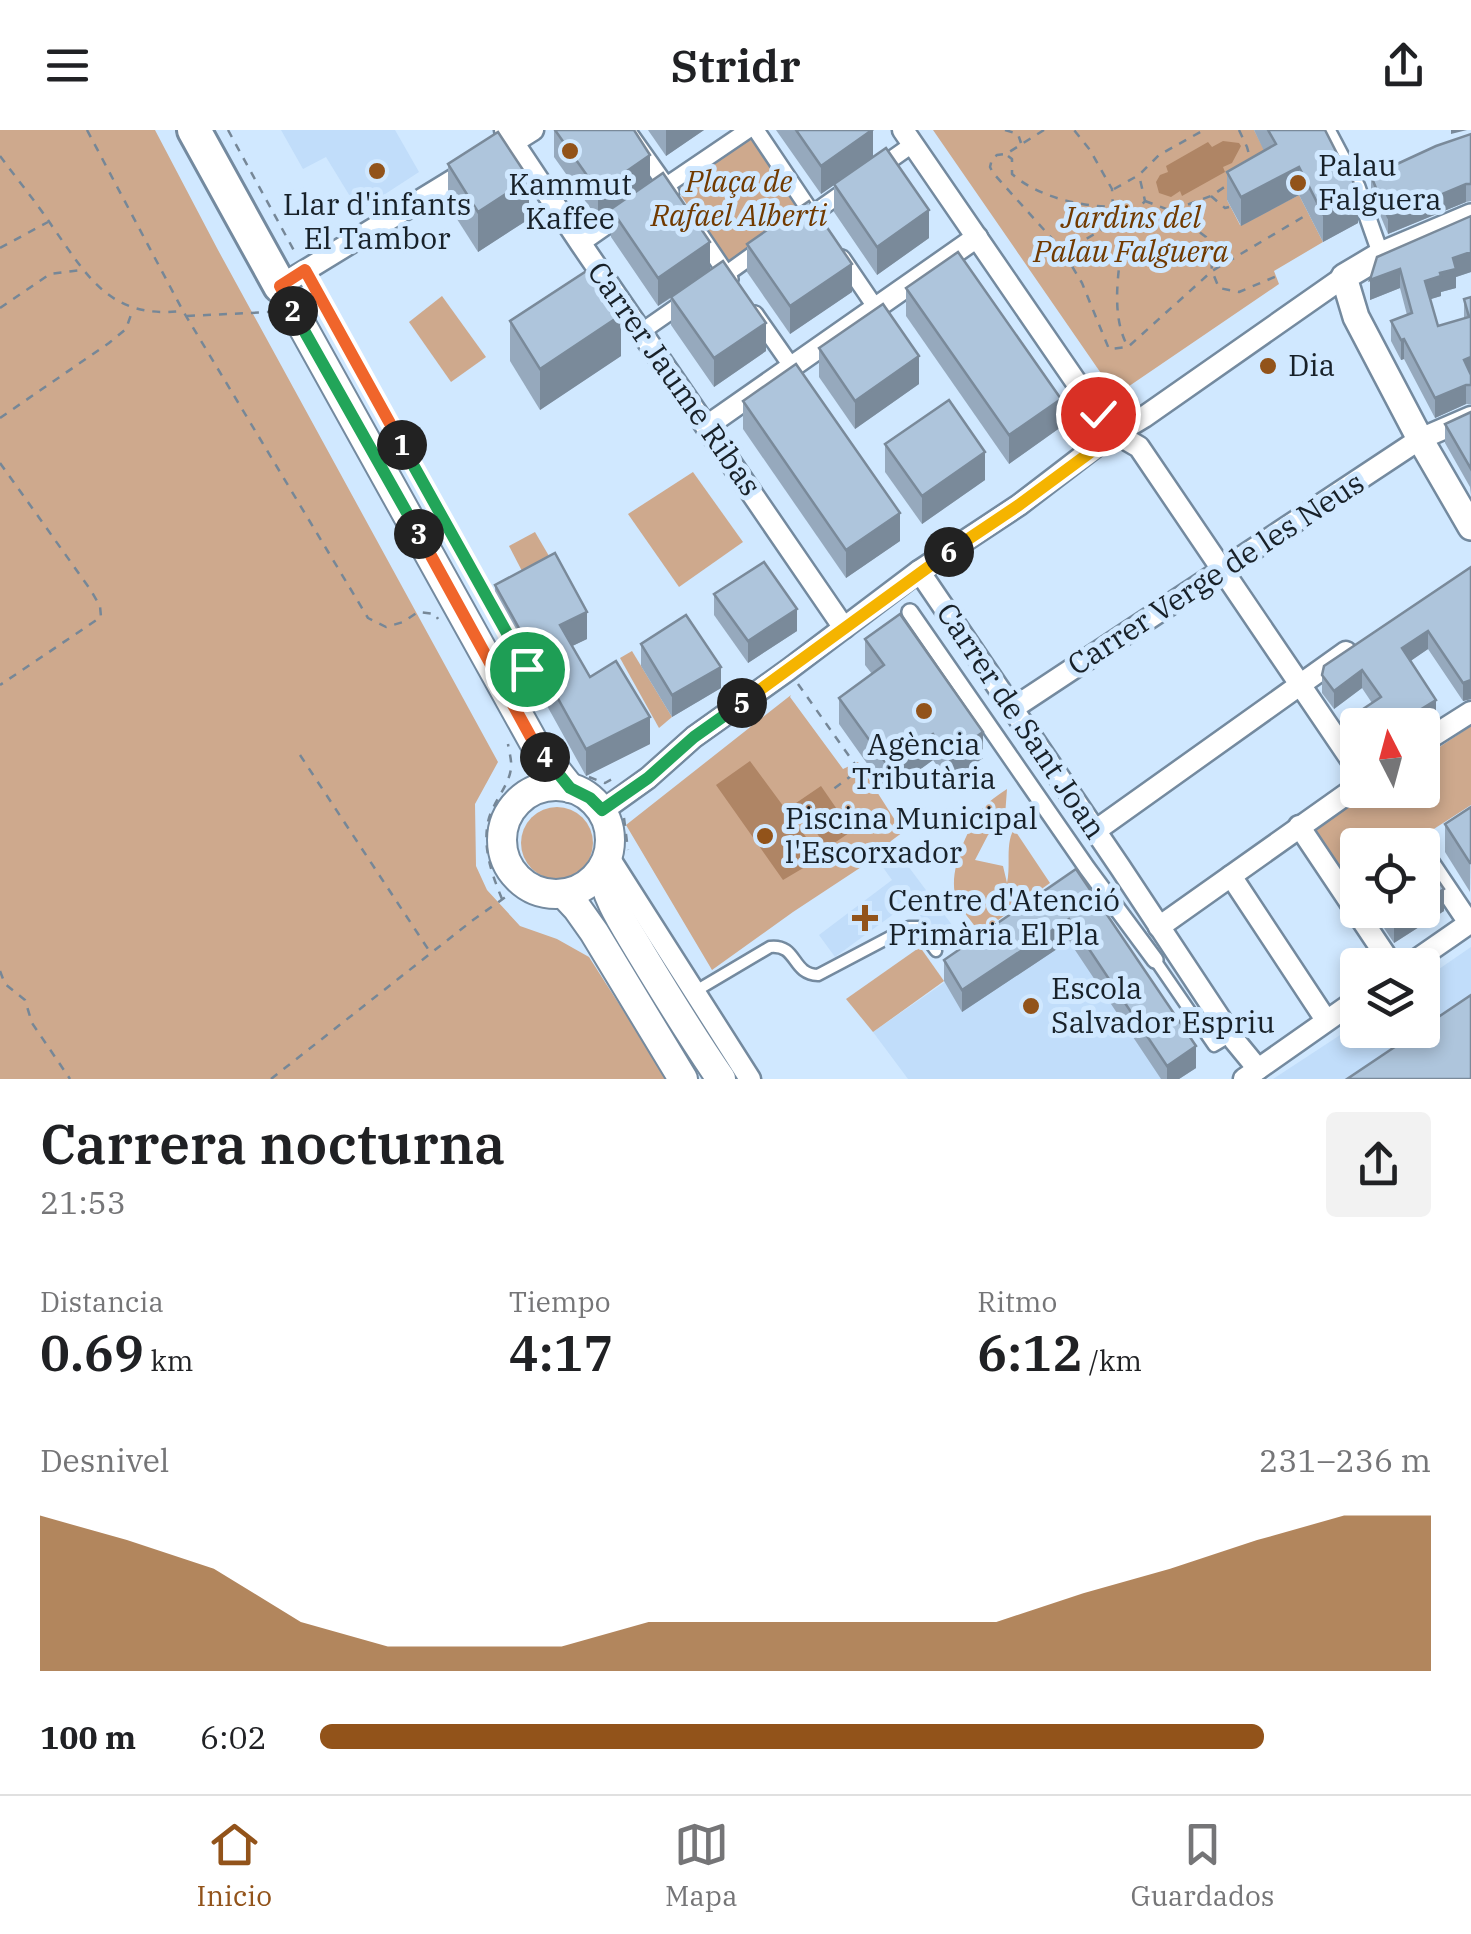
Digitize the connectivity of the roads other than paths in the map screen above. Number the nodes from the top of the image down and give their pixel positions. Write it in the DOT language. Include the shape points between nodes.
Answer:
graph roads {
  1 [pos="194,130"];
  2 [pos="533,130"];
  3 [pos="628,130"];
  4 [pos="748,130"];
  5 [pos="756,130"];
  6 [pos="1327,130"];
  7 [pos="509,137"];
  8 [pos="908,137"];
  9 [pos="870,174"];
  10 [pos="856,184"];
  11 [pos="667,185"];
  12 [pos="676,200"];
  13 [pos="812,214"];
  14 [pos="1471,217"];
  15 [pos="823,229"];
  16 [pos="696,230"];
  17 [pos="784,234"];
  18 [pos="977,238"];
  19 [pos="581,244"];
  20 [pos="769,244"];
  21 [pos="834,245"];
  22 [pos="1381,255"];
  23 [pos="726,274"];
  24 [pos="1344,278"];
  25 [pos="292,288"];
  26 [pos="737,290"];
  27 [pos="1309,302"];
  28 [pos="748,305"];
  29 [pos="1352,306"];
  30 [pos="876,308"];
  31 [pos="641,332"];
  32 [pos="792,367"];
  33 [pos="1471,417"];
  34 [pos="707,426"];
  35 [pos="1115,434"];
  36 [pos="1420,439"];
  37 [pos="1471,527"];
  38 [pos="1222,569"];
  39 [pos="919,571"];
  40 [pos="910,612"];
  41 [pos="844,628"];
  42 [pos="1361,642"];
  43 [pos="1298,684"];
  44 [pos="1012,709"];
  45 [pos="1471,712"];
  46 [pos="1440,732"];
  47 [pos="521,743"];
  48 [pos="1340,744"];
  49 [pos="578,782"];
  50 [pos="529,793"];
  51 [pos="1340,798"];
  52 [pos="602,810"];
  53 [pos="1299,826"];
  54 [pos="1095,830"];
  55 [pos="605,863"];
  56 [pos="1231,876"];
  57 [pos="1440,880"];
  58 [pos="564,894"];
  59 [pos="1470,923"];
  60 [pos="1159,927"];
  61 [pos="1381,948"];
  62 [pos="1434,948"];
  63 [pos="936,951"];
  64 [pos="1156,960"];
  65 [pos="694,992"];
  66 [pos="1340,1011"];
  67 [pos="1326,1020"];
  68 [pos="1232,1036"];
  69 [pos="1251,1074"];
  70 [pos="683,1079"];
  71 [pos="720,1079"];
  72 [pos="750,1079"];
  1 -- 25 [label="main road"];
  2 -- 7 [label="street"];
  3 -- 11 [label="street"];
  4 -- 11 [label="street"];
  5 -- 13 [label="street"];
  6 -- 22 [label="street" via="1364,184"];
  7 -- 19 [label="street, Carrer Jaume Ribas"];
  7 -- 25 [label="street"];
  8 -- 9 [label="street"];
  8 -- 18 [label="street"];
  10 -- 13 [label="street"];
  11 -- 12 [label="street"];
  11 -- 19 [label="street"];
  13 -- 15 [label="street"];
  13 -- 17 [label="street"];
  14 -- 22 [label="street"];
  16 -- 23 [label="street"];
  18 -- 30 [label="street"];
  18 -- 35 [label="street"];
  19 -- 31 [label="street, Carrer Jaume Ribas"];
  20 -- 23 [label="street"];
  21 -- 30 [label="street"];
  22 -- 24 [label="street"];
  23 -- 26 [label="street"];
  23 -- 31 [label="street"];
  24 -- 27 [label="street"];
  24 -- 29 [label="street"];
  25 -- 47 [label="main road" via="517,708"];
  27 -- 29 [label="street"];
  27 -- 35 [label="street"];
  28 -- 32 [label="street"];
  29 -- 36 [label="street"];
  30 -- 32 [label="street"];
  31 -- 34 [label="street, Carrer Jaume Ribas"];
  32 -- 34 [label="street"];
  33 -- 36 [label="street, Carrer Verge de les Neus"];
  34 -- 41 [label="street, Carrer Jaume Ribas"];
  35 -- 38 [label="street" via="1140,446"];
  35 -- 39 [label="street"];
  36 -- 37 [label="street"];
  36 -- 38 [label="street, Carrer Verge de les Neus"];
  38 -- 43 [label="street"];
  38 -- 44 [label="street, Carrer Verge de les Neus"];
  39 -- 41 [label="street"];
  39 -- 44 [label="street, Carrer de Sant Joan"];
  40 -- 64 [label="street, Carrer de Sant Joan"];
  41 -- 52 [label="street"];
  42 -- 43 [label="street"];
  43 -- 48 [label="street"];
  43 -- 54 [label="street"];
  44 -- 54 [label="street, Carrer de Sant Joan"];
  45 -- 46 [label="street"];
  47 -- 49 [label="main road"];
  47 -- 50 [label="main road" via="533,779"];
  49 -- 50 [label="main road"];
  49 -- 52 [label="main road"];
  50 -- 58 [label="main road" via="512,809 502,837 513,892"];
  51 -- 53 [label="street"];
  52 -- 55 [label="main road" via="610,835"];
  53 -- 56 [label="street"];
  53 -- 61 [label="street"];
  54 -- 60 [label="street, Carrer de Sant Joan"];
  55 -- 58 [label="main road" via="595,878"];
  55 -- 65 [label="street"];
  55 -- 71 [label="main road" via="607,894"];
  56 -- 60 [label="street"];
  56 -- 67 [label="street"];
  57 -- 59 [label="street"];
  58 -- 70 [label="main road"];
  59 -- 62 [label="street"];
  60 -- 68 [label="street, Carrer de Sant Joan"];
  63 -- 65 [label="lane" via="918,927 909,927 818,975 807,974 786,950 770,947"];
  64 -- 68 [label="lane" via="1214,1046"];
  65 -- 72 [label="street"];
  66 -- 67 [label="street"];
  67 -- 69 [label="street"];
  68 -- 69 [label="street, Carrer de Sant Joan"];
}
